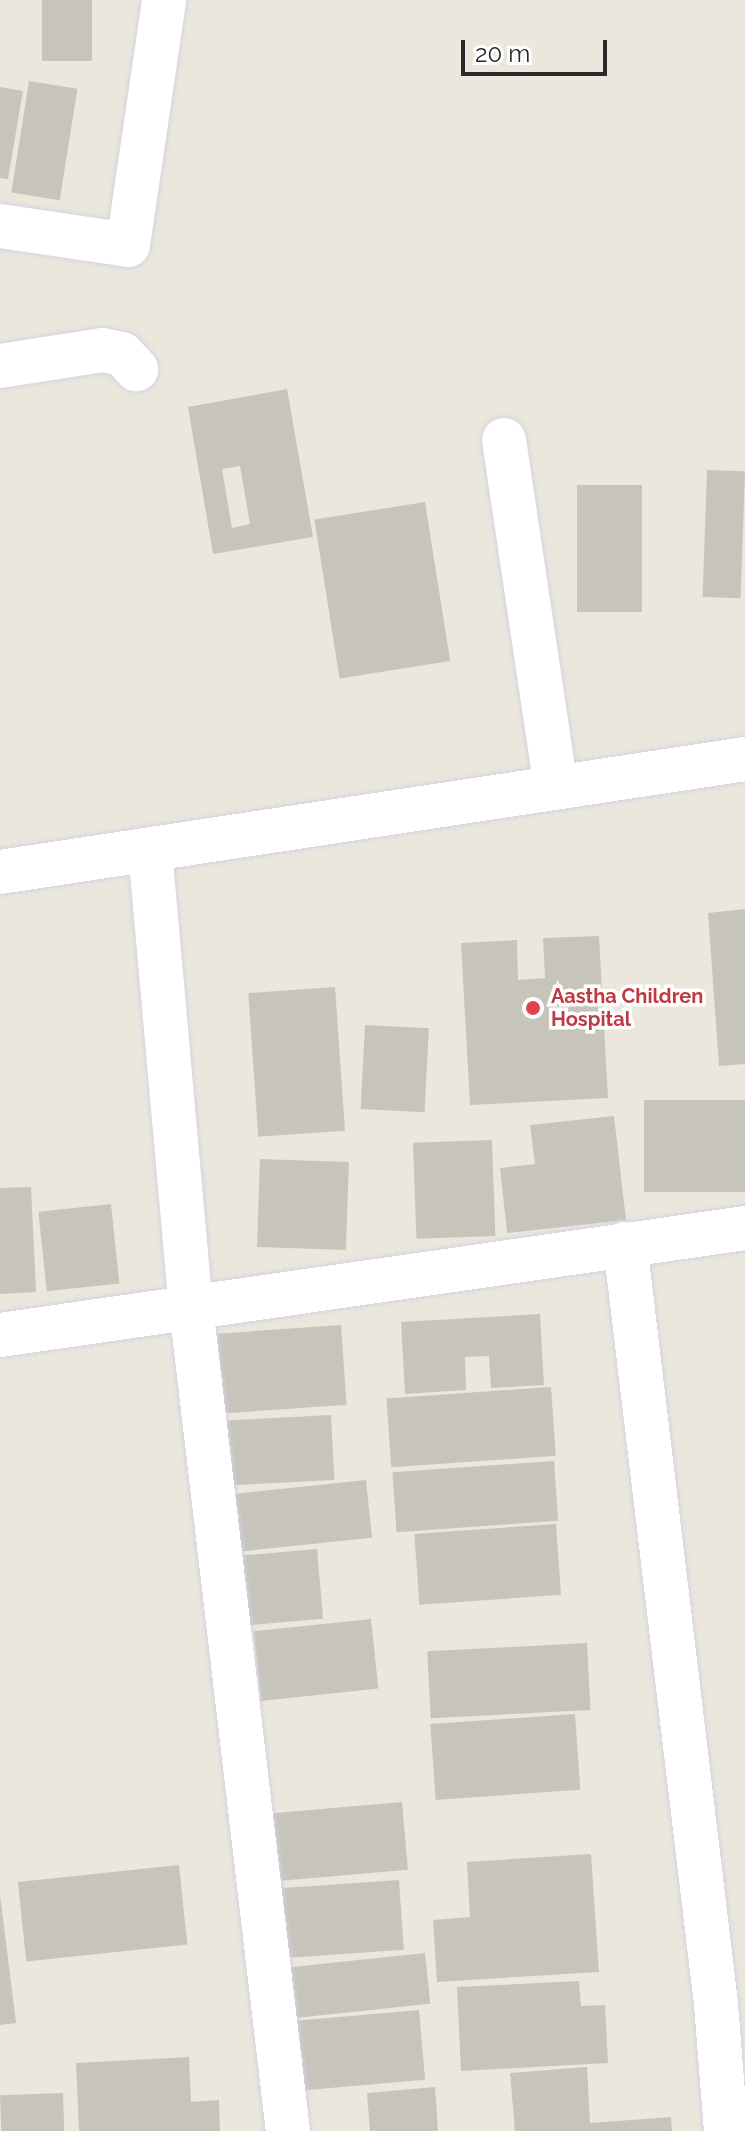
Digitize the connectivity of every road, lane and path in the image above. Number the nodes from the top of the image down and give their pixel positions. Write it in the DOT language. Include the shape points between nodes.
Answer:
graph roads {
  1 [pos="164,0"];
  2 [pos="0,226"];
  3 [pos="0,366"];
  4 [pos="136,369"];
  5 [pos="504,440"];
  6 [pos="745,759"];
  7 [pos="556,786"];
  8 [pos="150,850"];
  9 [pos="0,872"];
  10 [pos="745,1228"];
  11 [pos="625,1244"];
  12 [pos="191,1307"];
  13 [pos="0,1335"];
  14 [pos="730,1999"];
  15 [pos="288,2131"];
  16 [pos="726,2131"];
  1 -- 2 [label="street" via="128,245"];
  3 -- 4 [label="street" via="103,350 122,354"];
  5 -- 7 [label="street"];
  6 -- 7 [label="street"];
  7 -- 8 [label="street"];
  8 -- 9 [label="street"];
  8 -- 12 [label="street"];
  10 -- 11 [label="street"];
  11 -- 12 [label="street"];
  11 -- 14 [label="street"];
  12 -- 13 [label="street"];
  12 -- 15 [label="street"];
  14 -- 16 [label="street"];
}
